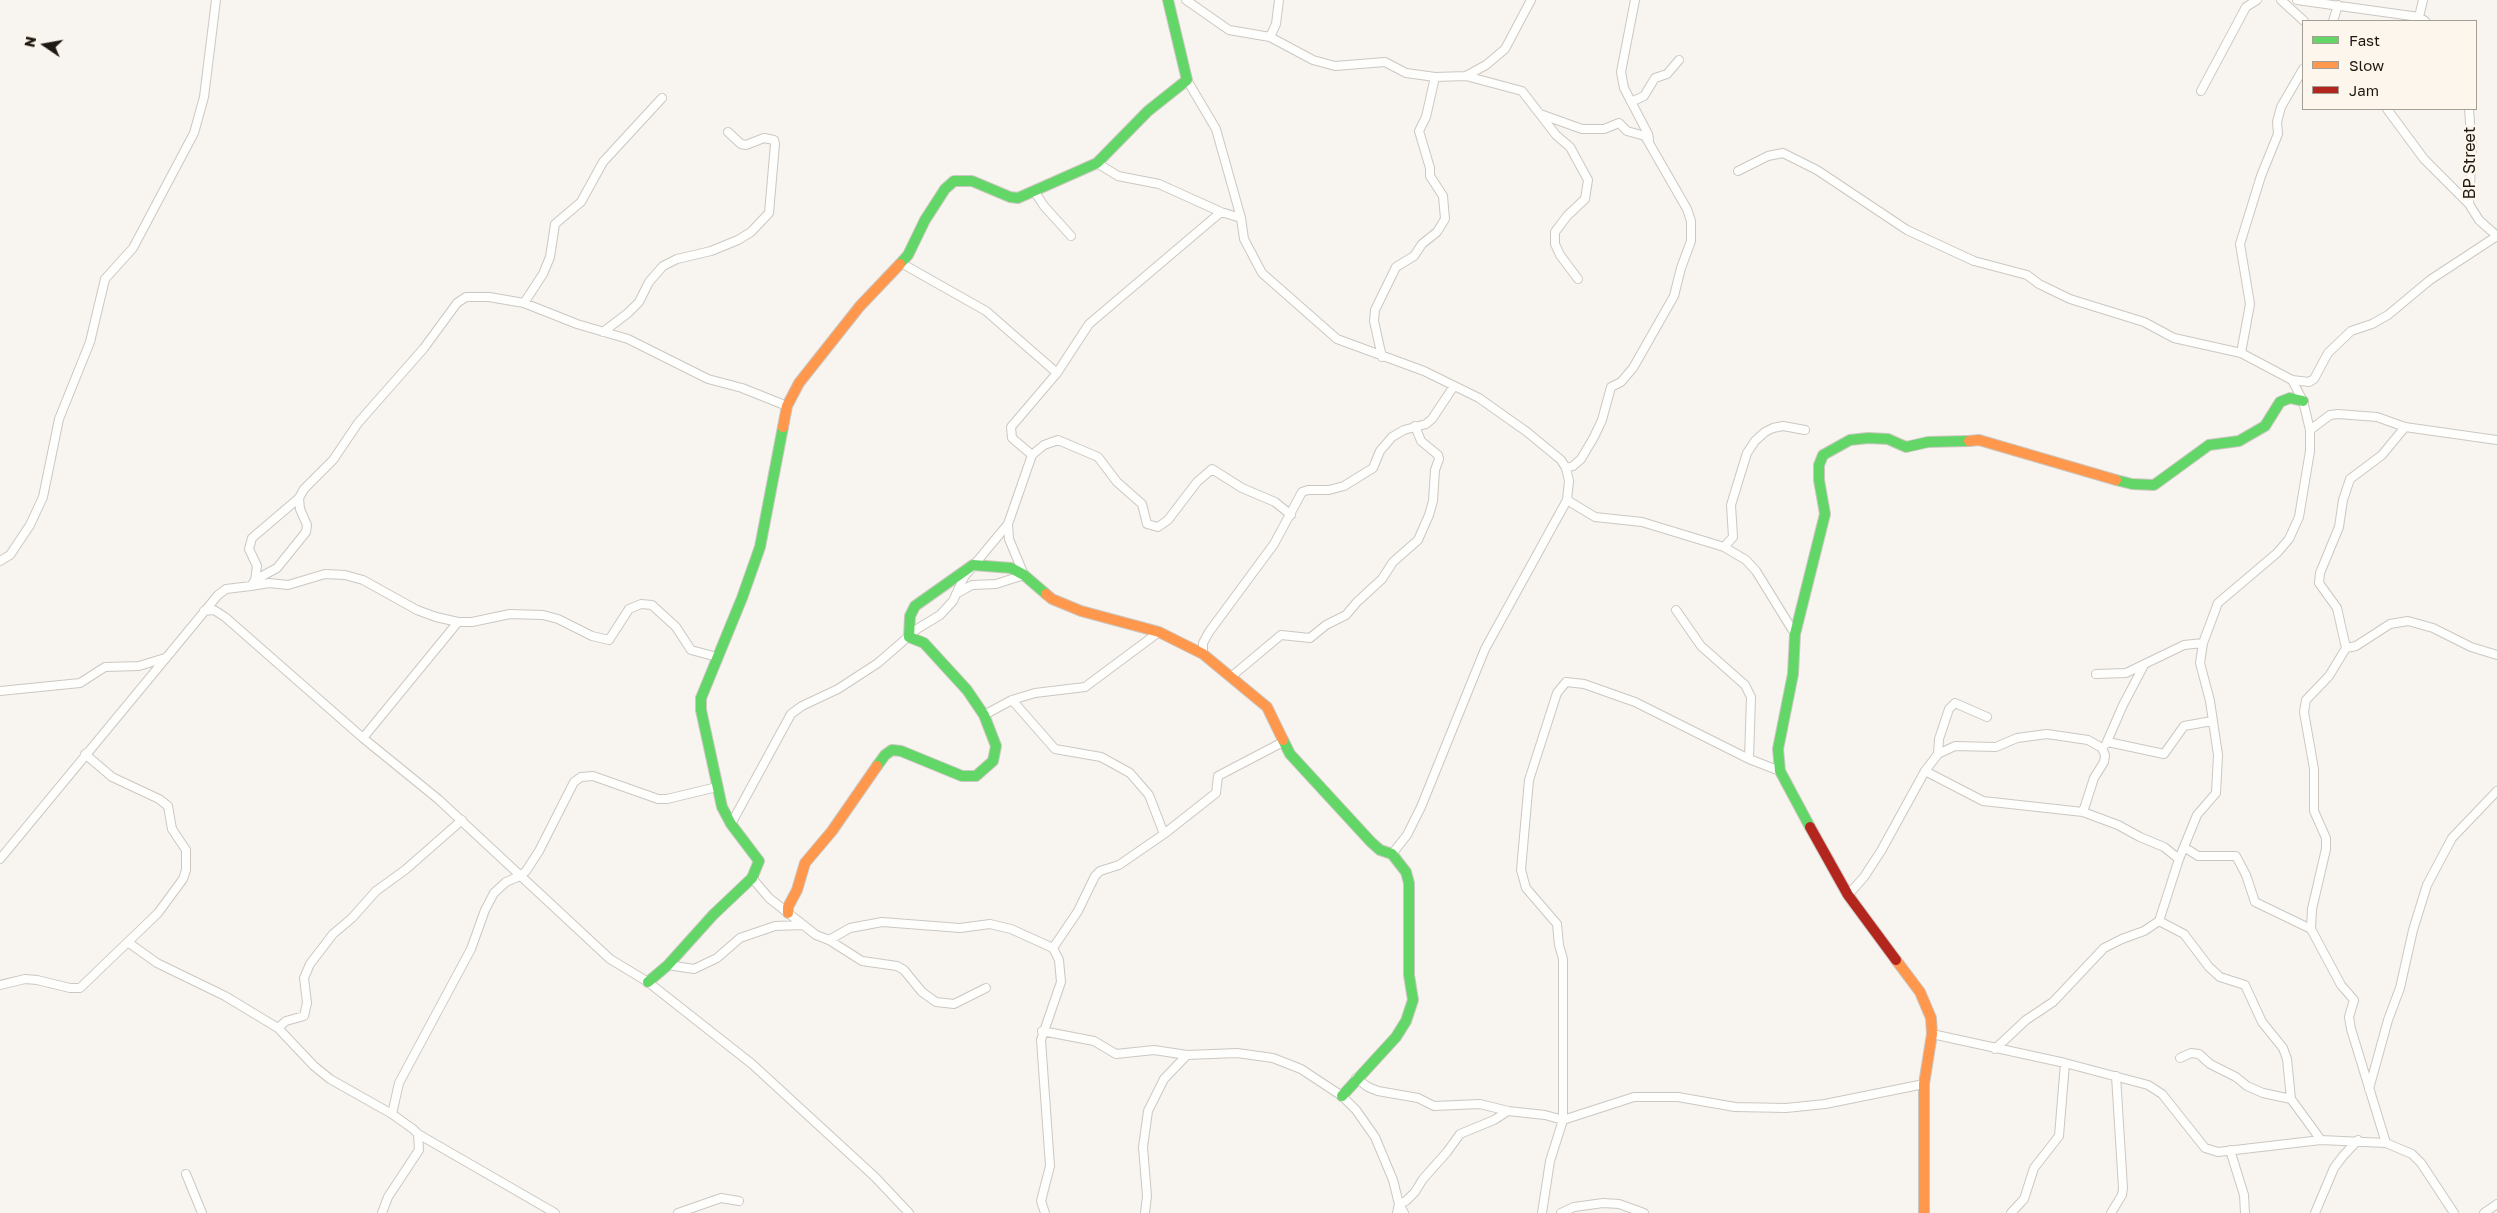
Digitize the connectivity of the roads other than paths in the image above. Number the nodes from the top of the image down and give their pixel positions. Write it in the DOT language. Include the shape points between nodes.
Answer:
graph roads {
  1 [pos="216,0"];
  2 [pos="1168,0"];
  3 [pos="1186,0"];
  4 [pos="1279,0"];
  5 [pos="1531,0"];
  6 [pos="1635,0"];
  7 [pos="2257,0"];
  8 [pos="2281,0"];
  9 [pos="2297,0"];
  10 [pos="2423,0"];
  11 [pos="2338,4"];
  12 [pos="2422,19"];
  13 [pos="2303,20"];
  14 [pos="2333,20"];
  15 [pos="1270,37"];
  16 [pos="1679,60"];
  17 [pos="2302,71"];
  18 [pos="1466,76"];
  19 [pos="1435,77"];
  20 [pos="1187,80"];
  21 [pos="2200,91"];
  22 [pos="662,98"];
  23 [pos="1631,102"];
  24 [pos="2387,110"];
  25 [pos="2469,110"];
  26 [pos="1540,114"];
  27 [pos="728,132"];
  28 [pos="1648,139"];
  29 [pos="1097,163"];
  30 [pos="1738,171"];
  31 [pos="1034,191"];
  32 [pos="2469,204"];
  33 [pos="1221,212"];
  34 [pos="1241,218"];
  35 [pos="1071,236"];
  36 [pos="2497,236"];
  37 [pos="901,263"];
  38 [pos="1578,278"];
  39 [pos="524,302"];
  40 [pos="603,332"];
  41 [pos="2240,353"];
  42 [pos="1382,357"];
  43 [pos="1056,373"];
  44 [pos="2292,380"];
  45 [pos="1454,386"];
  46 [pos="2303,401"];
  47 [pos="787,406"];
  48 [pos="1415,426"];
  49 [pos="2404,427"];
  50 [pos="1805,430"];
  51 [pos="2310,430"];
  52 [pos="2497,440"];
  53 [pos="1032,455"];
  54 [pos="1566,468"];
  55 [pos="299,498"];
  56 [pos="1567,500"];
  57 [pos="1291,515"];
  58 [pos="1008,524"];
  59 [pos="1724,547"];
  60 [pos="0,561"];
  61 [pos="973,565"];
  62 [pos="1024,574"];
  63 [pos="253,583"];
  64 [pos="956,594"];
  65 [pos="1676,610"];
  66 [pos="204,611"];
  67 [pos="458,622"];
  68 [pos="1159,632"];
  69 [pos="1795,634"];
  70 [pos="909,637"];
  71 [pos="2204,643"];
  72 [pos="2346,648"];
  73 [pos="1203,654"];
  74 [pos="2497,655"];
  75 [pos="717,657"];
  76 [pos="165,658"];
  77 [pos="2143,667"];
  78 [pos="2096,674"];
  79 [pos="1232,676"];
  80 [pos="0,691"];
  81 [pos="1012,700"];
  82 [pos="984,715"];
  83 [pos="1987,717"];
  84 [pos="2212,721"];
  85 [pos="362,738"];
  86 [pos="1283,742"];
  87 [pos="2108,742"];
  88 [pos="2102,748"];
  89 [pos="85,754"];
  90 [pos="1938,754"];
  91 [pos="1749,759"];
  92 [pos="1780,771"];
  93 [pos="1925,771"];
  94 [pos="717,787"];
  95 [pos="2497,791"];
  96 [pos="2083,812"];
  97 [pos="462,820"];
  98 [pos="731,824"];
  99 [pos="1164,834"];
  100 [pos="2184,847"];
  101 [pos="1392,854"];
  102 [pos="2179,859"];
  103 [pos="0,860"];
  104 [pos="520,876"];
  105 [pos="752,878"];
  106 [pos="1848,895"];
  107 [pos="788,913"];
  108 [pos="2159,921"];
  109 [pos="803,925"];
  110 [pos="2312,929"];
  111 [pos="829,940"];
  112 [pos="129,943"];
  113 [pos="1053,948"];
  114 [pos="668,965"];
  115 [pos="648,982"];
  116 [pos="0,985"];
  117 [pos="986,988"];
  118 [pos="278,1028"];
  119 [pos="1042,1031"];
  120 [pos="1932,1034"];
  121 [pos="1995,1049"];
  122 [pos="1187,1055"];
  123 [pos="2180,1058"];
  124 [pos="2065,1063"];
  125 [pos="2116,1076"];
  126 [pos="1356,1078"];
  127 [pos="1924,1084"];
  128 [pos="2369,1090"];
  129 [pos="1342,1096"];
  130 [pos="2291,1099"];
  131 [pos="1508,1110"];
  132 [pos="392,1114"];
  133 [pos="1563,1120"];
  134 [pos="418,1134"];
  135 [pos="2321,1140"];
  136 [pos="2358,1140"];
  137 [pos="2386,1143"];
  138 [pos="2230,1150"];
  139 [pos="186,1174"];
  140 [pos="739,1201"];
  141 [pos="1399,1204"];
  142 [pos="2497,1204"];
  143 [pos="202,1213"];
  144 [pos="382,1213"];
  145 [pos="554,1213"];
  146 [pos="678,1213"];
  147 [pos="909,1213"];
  148 [pos="1044,1213"];
  149 [pos="1145,1213"];
  150 [pos="1397,1213"];
  151 [pos="1404,1213"];
  152 [pos="1542,1213"];
  153 [pos="1561,1213"];
  154 [pos="1644,1213"];
  155 [pos="1924,1213"];
  156 [pos="2010,1213"];
  157 [pos="2111,1213"];
  158 [pos="2245,1213"];
  159 [pos="2315,1213"];
  160 [pos="2454,1213"];
  161 [pos="2484,1213"];
  1 -- 60 [label="street" via="204,97 194,133 133,248 105,278 90,342 60,419 43,497 10,555"];
  2 -- 20 [label="street"];
  3 -- 15 [label="street" via="1230,30"];
  4 -- 15 [label="street" via="1276,24"];
  5 -- 18 [label="street" via="1504,48 1486,65"];
  6 -- 23 [label="street" via="1621,72"];
  7 -- 21 [label="street" via="2246,7"];
  8 -- 13 [label="street"];
  9 -- 11 [label="street"];
  10 -- 12 [label="street"];
  11 -- 12 [label="street"];
  11 -- 14 [label="street"];
  15 -- 19 [label="street" via="1313,60 1335,66 1384,62 1406,73"];
  16 -- 23 [label="street" via="1667,74 1655,78 1644,96"];
  17 -- 41 [label="street" via="2281,107 2276,141 2261,176 2240,244 2250,304"];
  18 -- 19 [label="street"];
  18 -- 26 [label="street" via="1522,91"];
  19 -- 42 [label="street" via="1419,131 1430,176 1443,196 1445,219 1414,256 1396,267 1375,310 1374,321"];
  20 -- 29 [label="street" via="1148,111"];
  20 -- 34 [label="street" via="1216,129"];
  22 -- 39 [label="street" via="603,162 581,202 555,224 550,257"];
  23 -- 28 [label="street"];
  24 -- 32 [label="street" via="2424,159"];
  25 -- 32 [label="street, BP Street" via="2472,148"];
  26 -- 28 [label="street" via="1582,129 1604,129 1619,123 1627,131"];
  26 -- 38 [label="street" via="1570,147 1588,180 1585,199 1555,232 1560,255"];
  27 -- 40 [label="street" via="746,145 764,138 774,140 769,213 751,232 738,240 663,266 649,282 639,302"];
  28 -- 54 [label="street" via="1687,209 1692,241 1674,296 1663,316 1634,368 1621,382 1611,387 1602,420 1590,444 1573,466"];
  29 -- 31 [label="street"];
  29 -- 33 [label="street" via="1118,176 1159,184"];
  30 -- 41 [label="street" via="1768,156 1783,153 1817,170 1907,230 1974,261 2028,275 2070,299 2144,322 2174,338"];
  31 -- 35 [label="street"];
  31 -- 37 [label="street" via="1018,198 972,181 954,181 925,220"];
  32 -- 36 [label="street, BP Street" via="2479,220"];
  33 -- 34 [label="street"];
  33 -- 43 [label="street" via="1089,324"];
  34 -- 42 [label="street" via="1244,239 1262,273 1337,340"];
  36 -- 44 [label="street" via="2430,280 2388,315 2351,330 2328,353 2314,379 2309,382"];
  37 -- 43 [label="street" via="986,311"];
  37 -- 47 [label="street" via="810,366"];
  39 -- 40 [label="street"];
  39 -- 55 [label="street" via="466,297 458,303"];
  40 -- 47 [label="street" via="628,339 708,379"];
  41 -- 44 [label="street"];
  42 -- 45 [label="street"];
  43 -- 53 [label="street" via="1010,427 1012,438"];
  44 -- 46 [label="street"];
  45 -- 48 [label="street" via="1432,419"];
  45 -- 54 [label="street" via="1480,398 1527,432"];
  46 -- 51 [label="street"];
  46 -- 69 [label="street" via="2290,398 2280,402 2265,426 2239,440 2210,445 2154,485 2132,484 1979,440 1928,442 1912,447 1888,439 1850,440 1822,455 1819,465 1825,514"];
  47 -- 75 [label="street" via="760,547"];
  48 -- 57 [label="street" via="1392,437 1380,451 1373,468 1344,486 1302,492"];
  48 -- 79 [label="street" via="1421,441 1439,459 1431,508 1418,540 1393,562 1346,615 1310,638 1281,635"];
  49 -- 51 [label="street" via="2377,417 2338,414 2330,415"];
  49 -- 52 [label="street"];
  49 -- 72 [label="street" via="2382,455 2350,479 2339,527 2320,573 2322,591 2331,597 2337,608"];
  50 -- 59 [label="street" via="1783,426 1773,428 1755,441 1731,505 1733,537"];
  51 -- 71 [label="street" via="2310,451 2295,528 2276,553 2218,603"];
  53 -- 57 [label="street" via="1044,445 1058,440 1098,457 1117,482 1142,504 1147,524 1158,527 1168,520 1197,482 1212,470 1275,502"];
  53 -- 58 [label="street"];
  54 -- 56 [label="street" via="1569,481"];
  55 -- 63 [label="street" via="252,538 249,549 257,566"];
  55 -- 63 [label="street" via="306,532 277,568"];
  56 -- 59 [label="street" via="1595,517 1642,522"];
  56 -- 101 [label="street" via="1485,649 1421,807"];
  57 -- 73 [label="street" via="1274,544 1209,632 1203,644"];
  58 -- 61 [label="street"];
  58 -- 62 [label="street" via="1009,539"];
  59 -- 69 [label="street" via="1756,570"];
  61 -- 62 [label="street" via="1010,568"];
  61 -- 64 [label="street"];
  61 -- 70 [label="street" via="915,606 910,616"];
  62 -- 64 [label="street" via="996,584 972,585"];
  62 -- 68 [label="street" via="1052,599 1081,611"];
  63 -- 66 [label="street" via="226,589"];
  63 -- 67 [label="street" via="288,585 325,574 345,575 363,580 417,610"];
  64 -- 70 [label="street" via="940,615 917,628"];
  65 -- 91 [label="street" via="1701,646 1745,685 1751,697"];
  66 -- 76 [label="street"];
  66 -- 85 [label="street" via="214,610 225,617"];
  67 -- 75 [label="street" via="510,614 543,615 609,640 629,609 641,604 652,605 676,627 692,650"];
  67 -- 85 [label="street"];
  68 -- 73 [label="street"];
  68 -- 81 [label="street" via="1085,687 1035,693"];
  69 -- 92 [label="street" via="1793,674 1778,749"];
  70 -- 82 [label="street" via="924,643 967,690"];
  70 -- 98 [label="street" via="878,663 791,714"];
  71 -- 77 [label="street" via="2184,645"];
  71 -- 84 [label="street" via="2200,663"];
  72 -- 74 [label="street" via="2356,646 2390,624 2408,621"];
  72 -- 110 [label="street" via="2329,676 2306,700 2305,706 2314,769 2314,810 2326,838 2312,909"];
  73 -- 79 [label="street"];
  75 -- 94 [label="street" via="701,698"];
  76 -- 80 [label="street" via="139,666 105,667 80,682"];
  76 -- 89 [label="street"];
  77 -- 78 [label="street" via="2126,674"];
  77 -- 87 [label="street"];
  79 -- 86 [label="street" via="1266,707"];
  81 -- 82 [label="street"];
  81 -- 99 [label="street" via="1055,749 1101,758 1130,773 1149,795"];
  82 -- 107 [label="street" via="996,754 976,776 962,776 901,751 892,750 885,755 832,831 805,863"];
  83 -- 90 [label="street" via="1955,702 1949,709 1938,739"];
  84 -- 87 [label="street" via="2184,726 2164,754"];
  84 -- 100 [label="street" via="2218,755 2218,788 2197,815"];
  85 -- 97 [label="street"];
  86 -- 99 [label="street" via="1218,776 1216,793"];
  86 -- 101 [label="street" via="1290,754 1371,842"];
  87 -- 88 [label="street"];
  88 -- 90 [label="street" via="2088,740 2047,734 2017,738 1996,747 1955,746"];
  88 -- 96 [label="street" via="2104,762 2094,778"];
  89 -- 103 [label="street"];
  89 -- 112 [label="street" via="112,777 168,806 172,829 186,850 183,879 158,914"];
  90 -- 93 [label="street"];
  91 -- 92 [label="street"];
  91 -- 133 [label="street" via="1635,702 1584,684 1566,682 1557,692 1529,780 1521,870 1526,888 1557,924 1563,959"];
  92 -- 106 [label="street"];
  93 -- 96 [label="street" via="1983,801"];
  93 -- 106 [label="street" via="1881,851"];
  94 -- 98 [label="street"];
  94 -- 104 [label="street" via="658,799 593,776 581,777 574,782 539,851"];
  95 -- 128 [label="street" via="2452,838 2427,886"];
  96 -- 102 [label="street" via="2164,846"];
  97 -- 104 [label="street"];
  97 -- 118 [label="street" via="376,891 333,934 310,964 304,978 307,1003 304,1016"];
  98 -- 105 [label="street" via="759,861"];
  99 -- 113 [label="street" via="1118,865 1095,876 1078,911"];
  100 -- 102 [label="street"];
  100 -- 110 [label="street" via="2198,856 2236,856 2255,902"];
  101 -- 126 [label="street" via="1406,872 1409,883 1409,975 1413,1000 1396,1037"];
  102 -- 108 [label="street"];
  104 -- 115 [label="street" via="610,959"];
  104 -- 132 [label="street" via="506,882 494,893 471,949 399,1083"];
  105 -- 107 [label="street"];
  105 -- 114 [label="street" via="712,915"];
  106 -- 120 [label="street" via="1920,992"];
  107 -- 109 [label="street"];
  108 -- 121 [label="street" via="2104,948 2053,1002 2026,1020"];
  108 -- 130 [label="street" via="2184,934 2220,977 2244,985 2262,1022 2283,1048"];
  109 -- 111 [label="street"];
  109 -- 114 [label="street" via="775,926 740,938 703,966 694,969"];
  110 -- 128 [label="street" via="2341,985 2354,1000 2349,1017 2350,1029"];
  111 -- 113 [label="street" via="850,928 882,922 960,928 990,924 1011,928"];
  111 -- 117 [label="street" via="862,961 898,966 936,1002 954,1004"];
  112 -- 116 [label="street" via="80,988 25,979"];
  112 -- 118 [label="street" via="157,963 225,996"];
  113 -- 119 [label="street" via="1059,960 1060,982"];
  114 -- 115 [label="street"];
  115 -- 147 [label="street" via="752,1064 875,1177"];
  118 -- 132 [label="street" via="330,1080"];
  119 -- 122 [label="street" via="1094,1041 1116,1054 1154,1050"];
  119 -- 148 [label="street" via="1050,1166 1042,1201"];
  120 -- 121 [label="street"];
  120 -- 127 [label="street"];
  121 -- 124 [label="street"];
  122 -- 129 [label="street" via="1237,1053 1273,1058 1301,1069"];
  122 -- 149 [label="street" via="1164,1079 1148,1111 1142,1147 1147,1196"];
  123 -- 130 [label="street" via="2191,1053 2199,1054 2248,1086"];
  124 -- 125 [label="street"];
  124 -- 156 [label="street" via="2059,1136 2034,1168 2024,1199"];
  125 -- 138 [label="street" via="2148,1085 2162,1094 2205,1148 2218,1152"];
  125 -- 157 [label="street" via="2124,1188"];
  126 -- 129 [label="street"];
  126 -- 131 [label="street" via="1368,1087 1418,1098 1434,1106 1480,1104"];
  127 -- 133 [label="street" via="1825,1104 1786,1108 1735,1107 1678,1097 1634,1097"];
  127 -- 155 [label="street"];
  128 -- 137 [label="street"];
  129 -- 141 [label="street" via="1374,1137 1393,1180"];
  130 -- 135 [label="street"];
  131 -- 133 [label="street"];
  131 -- 141 [label="street" via="1494,1120 1460,1134 1415,1192 1406,1202"];
  132 -- 134 [label="street"];
  133 -- 152 [label="street" via="1550,1160"];
  134 -- 144 [label="street" via="419,1150 388,1197"];
  134 -- 145 [label="street"];
  135 -- 136 [label="street"];
  135 -- 138 [label="street"];
  136 -- 137 [label="street"];
  136 -- 159 [label="street" via="2334,1168"];
  137 -- 160 [label="street" via="2412,1154 2422,1163"];
  138 -- 158 [label="street" via="2244,1195"];
  139 -- 143 [label="street"];
  140 -- 146 [label="street" via="721,1198"];
  141 -- 150 [label="street"];
  141 -- 151 [label="street"];
  142 -- 161 [label="street"];
  153 -- 154 [label="street" via="1574,1207 1604,1203 1619,1204"];
}
